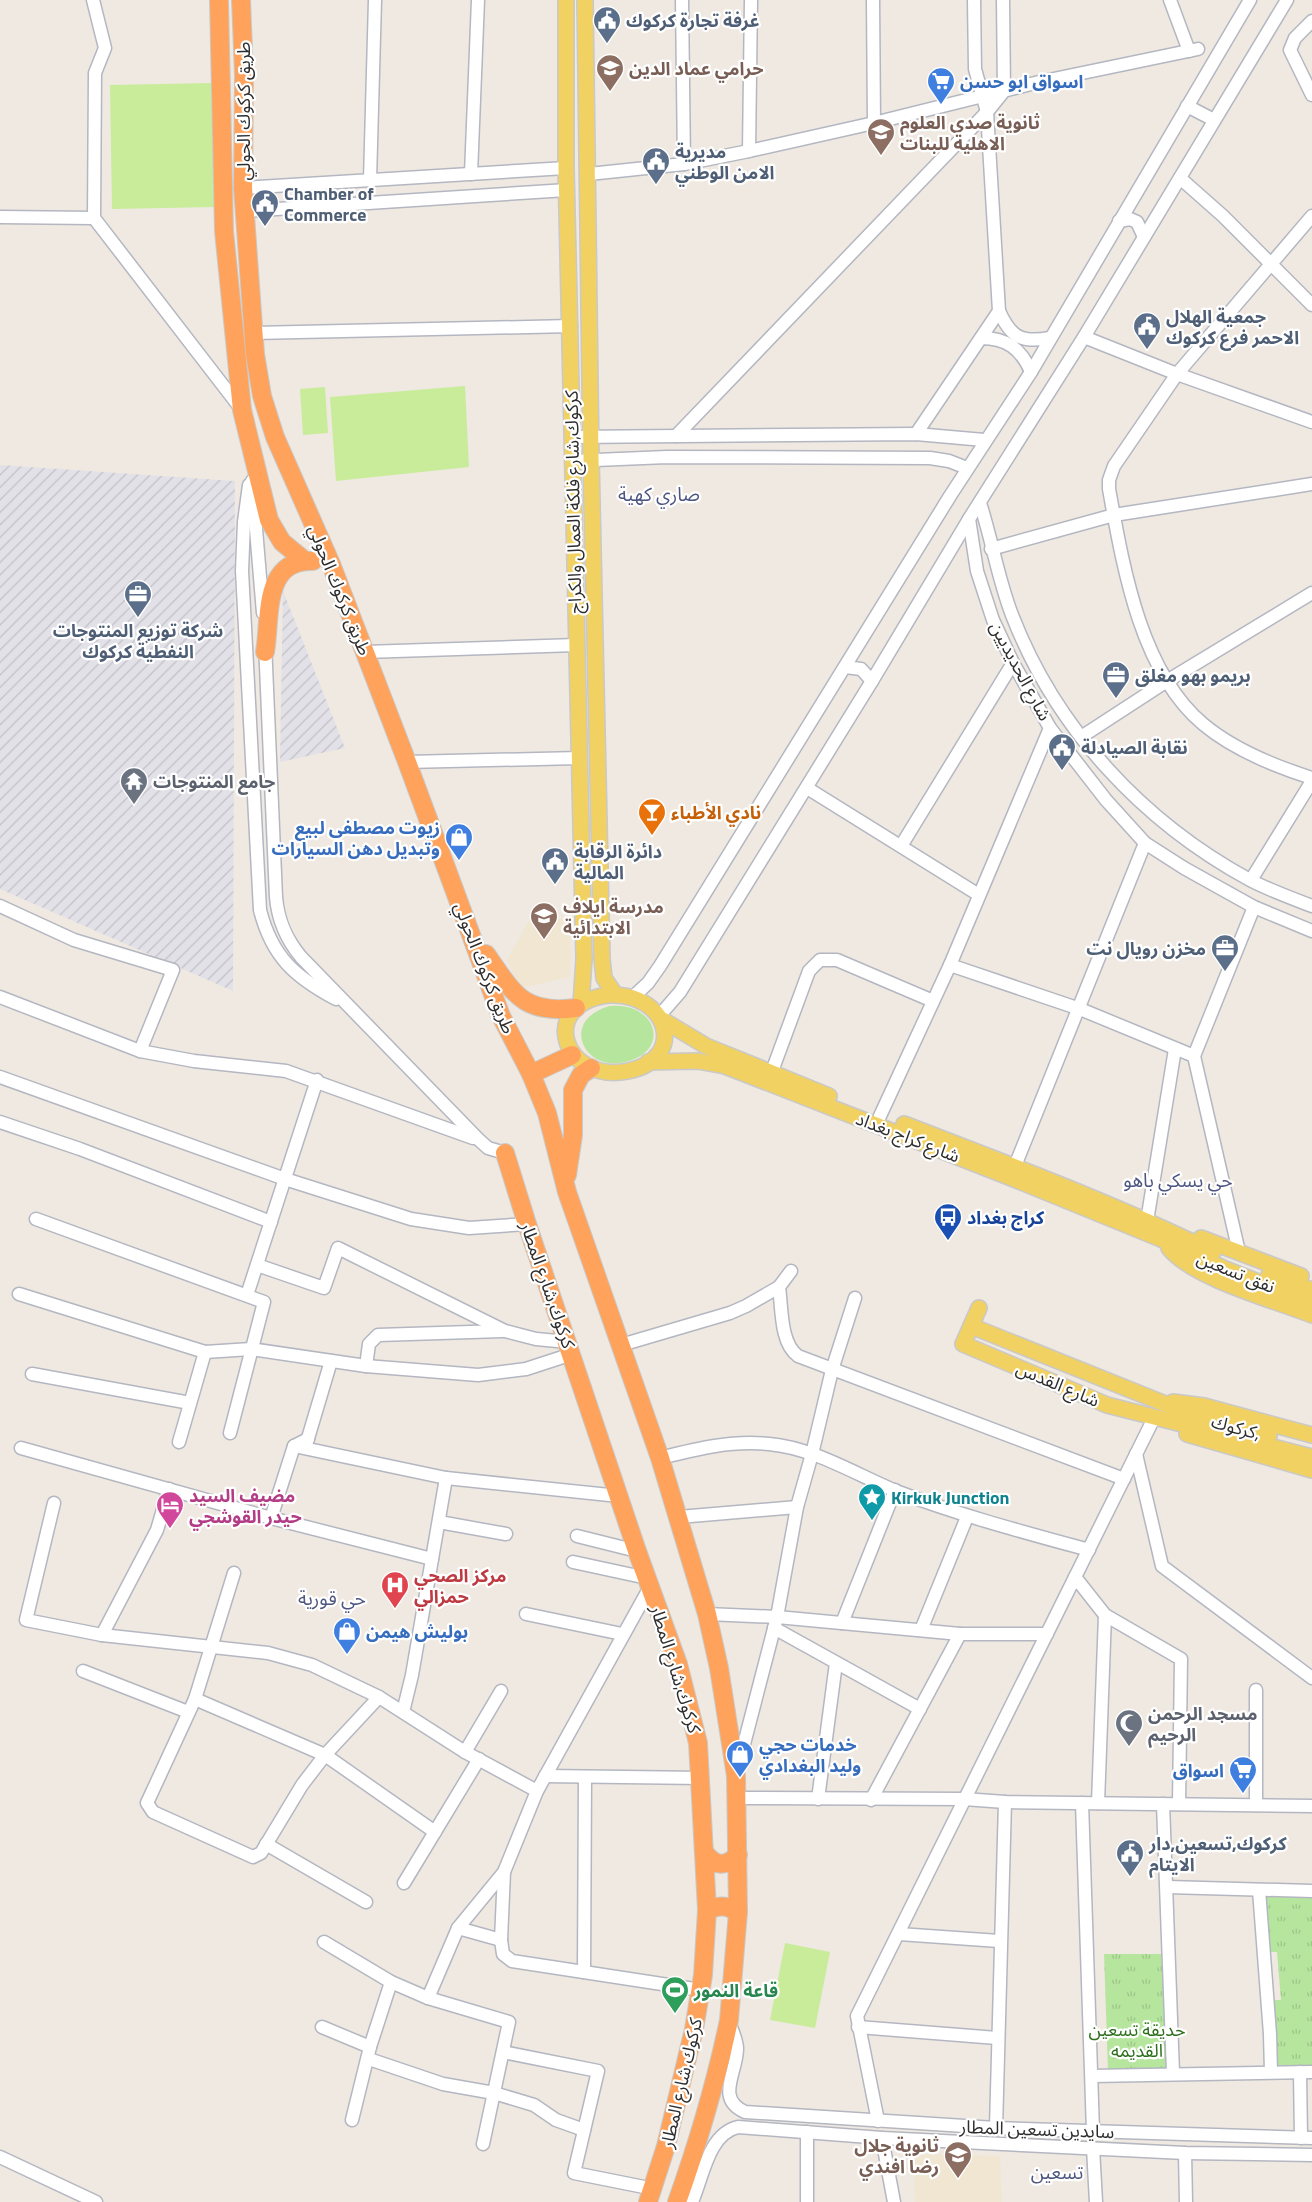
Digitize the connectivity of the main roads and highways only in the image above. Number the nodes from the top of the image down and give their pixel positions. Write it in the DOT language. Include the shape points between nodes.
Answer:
graph roads {
  1 [pos="219,0"];
  2 [pos="241,0"];
  3 [pos="566,0"];
  4 [pos="585,0"];
  5 [pos="219,74"];
  6 [pos="244,75"];
  7 [pos="305,561"];
  8 [pos="331,564"];
  9 [pos="266,652"];
  10 [pos="472,937"];
  11 [pos="615,994"];
  12 [pos="578,1006"];
  13 [pos="660,1017"];
  14 [pos="572,1055"];
  15 [pos="648,1062"];
  16 [pos="591,1068"];
  17 [pos="531,1074"];
  18 [pos="506,1153"];
  19 [pos="559,1155"];
  20 [pos="565,1183"];
  21 [pos="1163,1234"];
  22 [pos="1312,1280"];
  23 [pos="1312,1290"];
  24 [pos="1312,1302"];
  25 [pos="979,1308"];
  26 [pos="1312,1315"];
  27 [pos="971,1326"];
  28 [pos="1158,1410"];
  29 [pos="1312,1435"];
  30 [pos="1312,1447"];
  31 [pos="1312,1457"];
  32 [pos="1312,1470"];
  33 [pos="705,1853"];
  34 [pos="738,1855"];
  35 [pos="707,1910"];
  36 [pos="738,1912"];
  37 [pos="651,2195"];
  38 [pos="677,2202"];
  1 -- 5 [label="highway, طريق كركوك الحولي"];
  2 -- 6 [label="highway, طريق كركوك الحولي"];
  3 -- 12 [label="main road, كركوك,شارع فلكة العمال والكراج" via="566,168 584,959"];
  4 -- 11 [label="main road, كركوك,شارع فلكة العمال والكراج" via="602,959 604,978"];
  5 -- 6 [label="highway"];
  5 -- 7 [label="highway, طريق كركوك الحولي" via="224,231 242,410 273,528 288,548"];
  6 -- 8 [label="highway, طريق كركوك الحولي" via="243,188 258,375 268,417"];
  7 -- 8 [label="highway"];
  7 -- 9 [label="highway" via="290,566 275,580"];
  8 -- 10 [label="highway, طريق كركوك الحولي"];
  10 -- 12 [label="highway" via="506,986 516,995 545,1008"];
  10 -- 17 [label="highway, طريق كركوك الحولي" via="501,1016"];
  11 -- 12 [label="main road" via="597,997"];
  11 -- 13 [label="main road" via="648,1004"];
  12 -- 14 [label="main road" via="566,1022 564,1033"];
  13 -- 15 [label="main road" via="665,1034 662,1045"];
  13 -- 21 [label="main road, شارع كراج بغداد" via="706,1046 771,1074 1015,1166 1147,1221"];
  14 -- 16 [label="main road"];
  14 -- 17 [label="highway"];
  15 -- 16 [label="main road" via="620,1072"];
  15 -- 21 [label="main road, شارع كراج بغداد" via="698,1061 725,1066"];
  16 -- 20 [label="highway" via="577,1079 573,1090 573,1135"];
  17 -- 19 [label="highway, طريق كركوك الحولي"];
  18 -- 33 [label="highway, كركوك,شارع المطار" via="526,1224 678,1664 698,1743"];
  19 -- 20 [label="highway, كركوك,شارع المطار"];
  20 -- 34 [label="highway, كركوك,شارع المطار" via="660,1458 707,1614 736,1776"];
  21 -- 22 [label="main road" via="1188,1233"];
  21 -- 23 [label="main road, نفق تسعين"];
  21 -- 24 [label="main road, نفق تسعين" via="1225,1268"];
  21 -- 26 [label="main road" via="1172,1252 1190,1266 1233,1286"];
  25 -- 27 [label="main road"];
  27 -- 28 [label="main road, شارع القدس"];
  27 -- 28 [label="main road, شارع القدس" via="963,1344 1099,1402"];
  28 -- 29 [label="main road" via="1183,1403 1204,1406"];
  28 -- 30 [label="main road, كركوك," via="1193,1415"];
  28 -- 31 [label="main road"];
  28 -- 32 [label="main road" via="1192,1436"];
  33 -- 34 [label="highway" via="712,1862 721,1865 729,1864"];
  33 -- 35 [label="highway, كركوك,شارع المطار"];
  34 -- 36 [label="highway, كركوك,شارع المطار"];
  35 -- 36 [label="highway" via="728,1906"];
  35 -- 37 [label="highway, كركوك,شارع المطار" via="702,1990 666,2146"];
  36 -- 38 [label="highway, كركوك,شارع المطار" via="729,2020 702,2124"];
}
